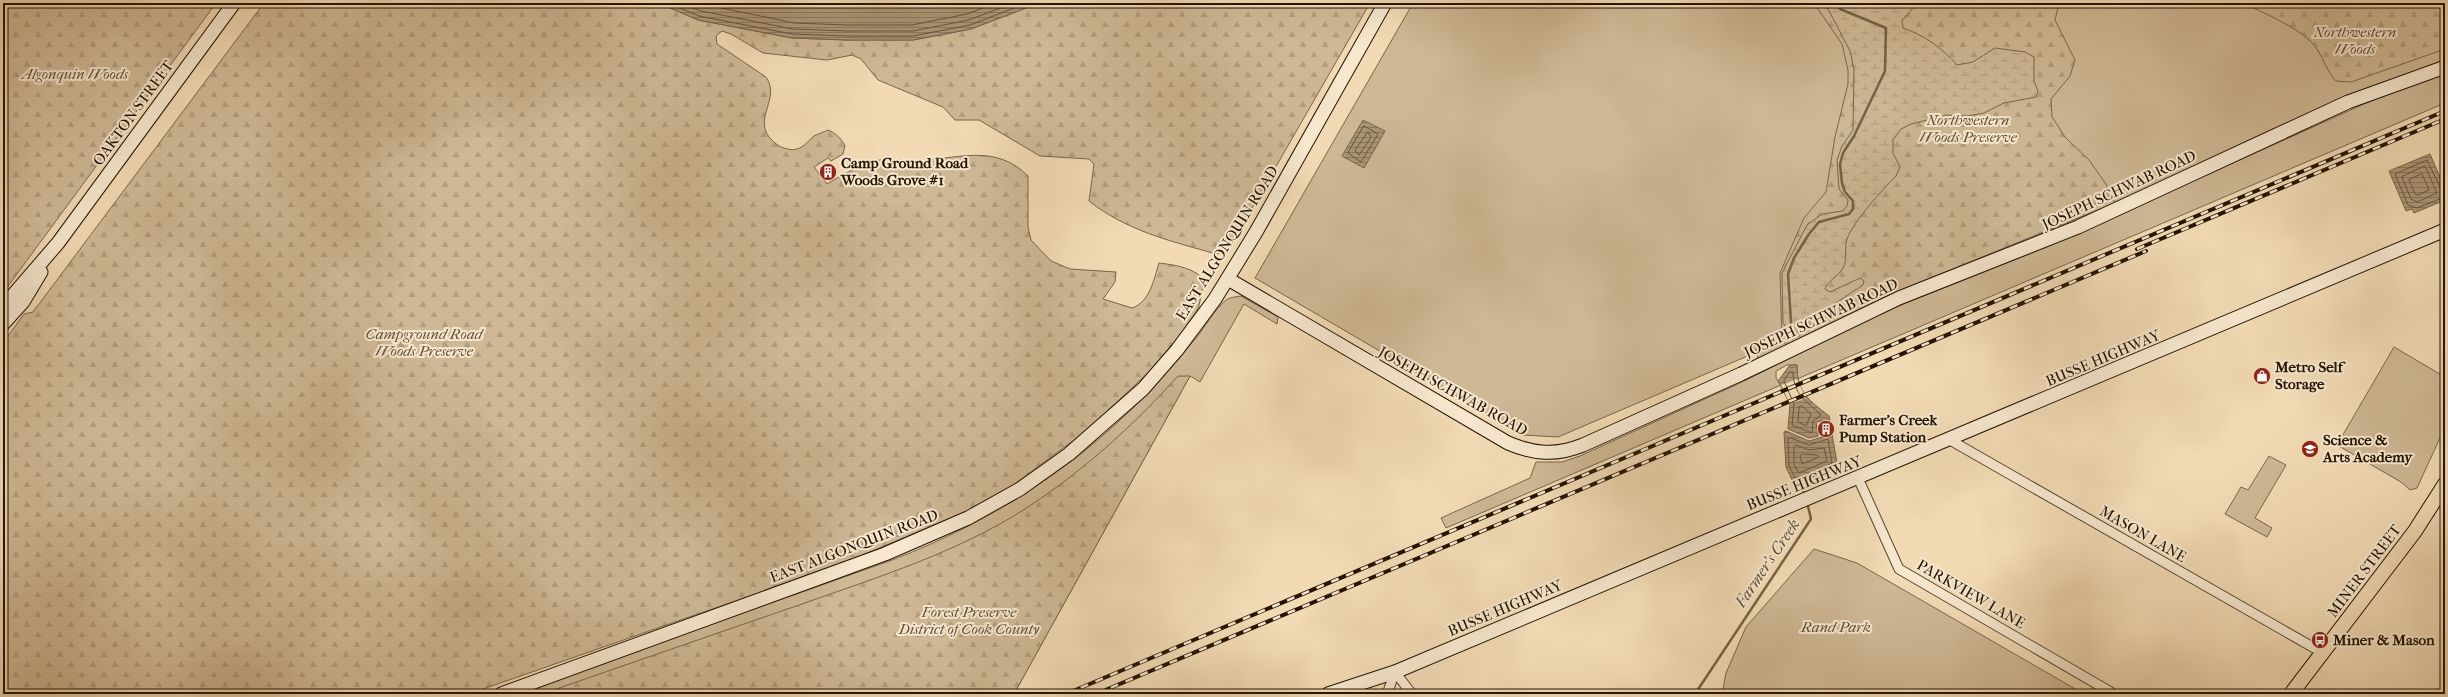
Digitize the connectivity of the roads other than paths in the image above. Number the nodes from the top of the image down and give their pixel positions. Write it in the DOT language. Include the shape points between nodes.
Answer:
graph roads {
  1 [pos="234,3"];
  2 [pos="1385,3"];
  3 [pos="2445,67"];
  4 [pos="2445,230"];
  5 [pos="58,243"];
  6 [pos="1228,279"];
  7 [pos="3,312"];
  8 [pos="3,324"];
  9 [pos="1950,440"];
  10 [pos="1858,478"];
  11 [pos="2445,484"];
  12 [pos="2323,653"];
  13 [pos="1395,672"];
  14 [pos="501,694"];
  15 [pos="1328,694"];
  16 [pos="1387,694"];
  17 [pos="1412,694"];
  18 [pos="2114,694"];
  19 [pos="2291,694"];
  1 -- 5 [label="main road, OAKTON STREET"];
  2 -- 6 [label="main road, EAST ALGONQUIN ROAD"];
  3 -- 6 [label="main road, JOSEPH SCHWAB ROAD" via="2348,102 2078,228 1899,298 1741,374 1583,445 1559,452 1535,452 1508,442"];
  4 -- 9 [label="main road, BUSSE HIGHWAY"];
  5 -- 7 [label="main road, OAKTON STREET" via="14,294"];
  5 -- 8 [label="main road, OAKTON STREET" via="23,302"];
  6 -- 14 [label="main road, EAST ALGONQUIN ROAD" via="1182,344 1143,389 1069,454 1020,489 968,518 885,554"];
  9 -- 10 [label="main road, BUSSE HIGHWAY"];
  9 -- 12 [label="street, MASON LANE"];
  10 -- 13 [label="main road, BUSSE HIGHWAY"];
  10 -- 18 [label="street, PARKVIEW LANE" via="1899,569"];
  11 -- 12 [label="main road, MINER STREET" via="2415,531"];
  12 -- 19 [label="main road, MINER STREET"];
  13 -- 15 [label="main road, BUSSE HIGHWAY"];
  13 -- 16 [label="street"];
  13 -- 17 [label="street"];
}
